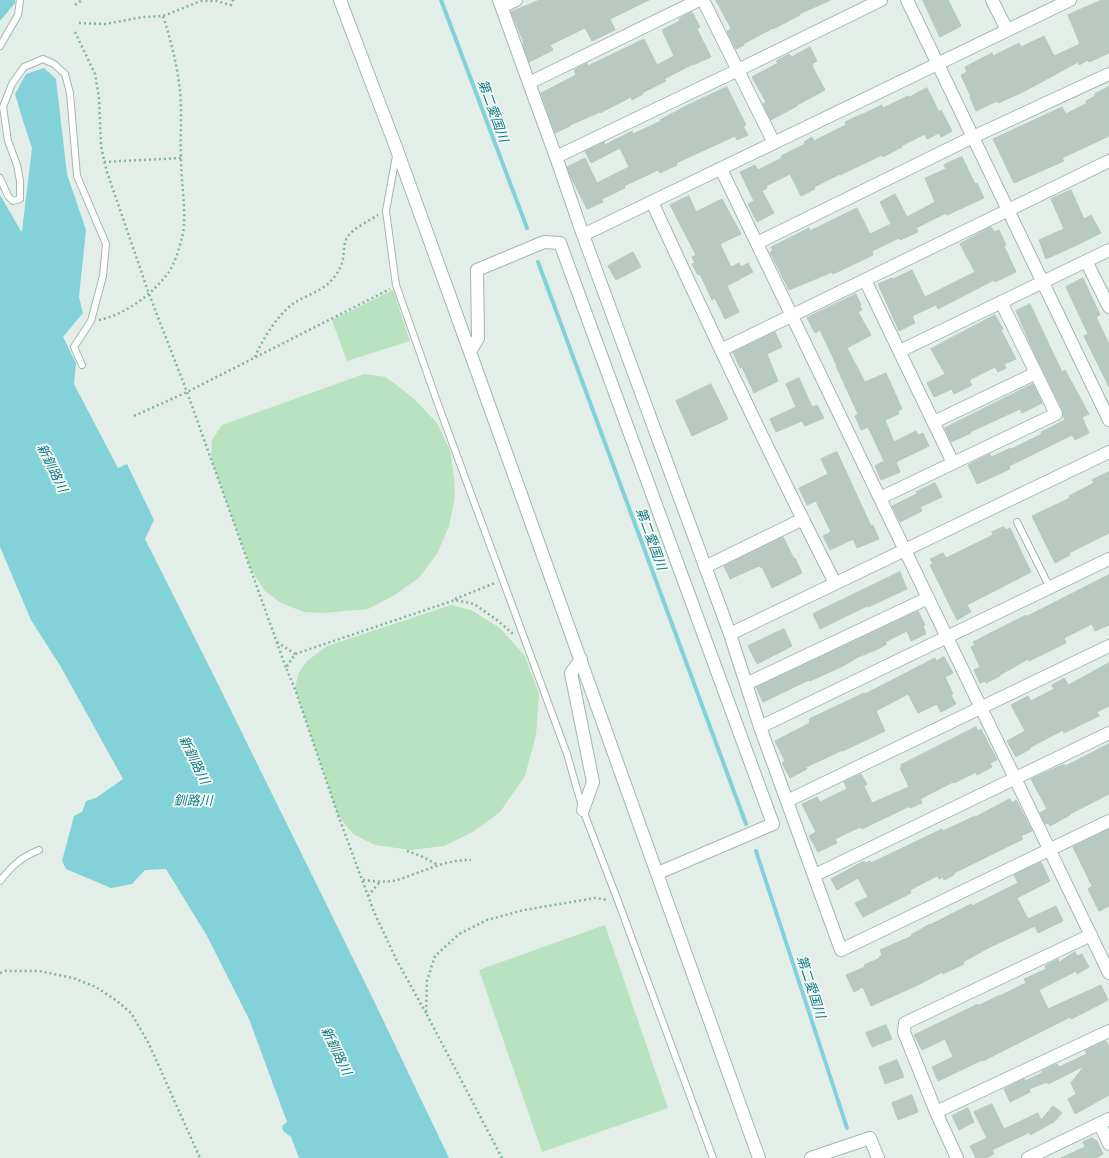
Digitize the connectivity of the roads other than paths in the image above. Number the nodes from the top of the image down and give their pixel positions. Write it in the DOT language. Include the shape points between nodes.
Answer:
graph roads {
  1 [pos="20,0"];
  2 [pos="340,0"];
  3 [pos="516,0"];
  4 [pos="699,0"];
  5 [pos="703,0"];
  6 [pos="881,0"];
  7 [pos="907,0"];
  8 [pos="992,0"];
  9 [pos="1070,0"];
  10 [pos="500,4"];
  11 [pos="1007,30"];
  12 [pos="0,46"];
  13 [pos="937,64"];
  14 [pos="738,70"];
  15 [pos="1109,74"];
  16 [pos="529,83"];
  17 [pos="973,137"];
  18 [pos="774,143"];
  19 [pos="397,150"];
  20 [pos="556,157"];
  21 [pos="1109,161"];
  22 [pos="721,169"];
  23 [pos="0,178"];
  24 [pos="652,202"];
  25 [pos="1008,210"];
  26 [pos="583,235"];
  27 [pos="757,243"];
  28 [pos="1109,250"];
  29 [pos="1086,261"];
  30 [pos="865,280"];
  31 [pos="1043,282"];
  32 [pos="1001,302"];
  33 [pos="1109,307"];
  34 [pos="792,315"];
  35 [pos="721,350"];
  36 [pos="470,352"];
  37 [pos="900,352"];
  38 [pos="82,365"];
  39 [pos="1036,373"];
  40 [pos="1109,420"];
  41 [pos="934,422"];
  42 [pos="1109,452"];
  43 [pos="953,463"];
  44 [pos="880,498"];
  45 [pos="803,519"];
  46 [pos="1018,522"];
  47 [pos="905,550"];
  48 [pos="1109,559"];
  49 [pos="705,567"];
  50 [pos="836,583"];
  51 [pos="1050,588"];
  52 [pos="928,598"];
  53 [pos="730,634"];
  54 [pos="947,638"];
  55 [pos="1109,646"];
  56 [pos="581,660"];
  57 [pos="746,684"];
  58 [pos="981,708"];
  59 [pos="760,727"];
  60 [pos="1109,733"];
  61 [pos="1015,778"];
  62 [pos="787,801"];
  63 [pos="583,810"];
  64 [pos="1109,821"];
  65 [pos="39,850"];
  66 [pos="1050,850"];
  67 [pos="658,873"];
  68 [pos="815,875"];
  69 [pos="0,880"];
  70 [pos="1090,935"];
  71 [pos="1109,973"];
  72 [pos="1109,1031"];
  73 [pos="936,1112"];
  74 [pos="1104,1122"];
  75 [pos="1109,1144"];
  76 [pos="713,1158"];
  77 [pos="759,1158"];
  78 [pos="812,1158"];
  79 [pos="878,1158"];
  80 [pos="958,1158"];
  81 [pos="1028,1158"];
  1 -- 12 [label="lane" via="18,15"];
  2 -- 19 [label="street"];
  3 -- 10 [label="street"];
  4 -- 16 [label="street"];
  5 -- 14 [label="street"];
  6 -- 14 [label="street"];
  7 -- 13 [label="street"];
  8 -- 11 [label="street"];
  9 -- 11 [label="street"];
  10 -- 16 [label="street"];
  11 -- 13 [label="street"];
  13 -- 17 [label="street"];
  13 -- 18 [label="street"];
  14 -- 18 [label="street"];
  14 -- 20 [label="street"];
  15 -- 17 [label="street"];
  16 -- 20 [label="street"];
  17 -- 25 [label="street"];
  17 -- 27 [label="street"];
  18 -- 22 [label="street"];
  19 -- 36 [label="street"];
  19 -- 63 [label="lane" via="386,211 396,285 567,754"];
  20 -- 26 [label="street"];
  21 -- 25 [label="street"];
  22 -- 24 [label="street"];
  22 -- 27 [label="street"];
  23 -- 38 [label="lane" via="8,196 13,201 20,199 17,164 8,141 3,107 12,84 24,67 43,59 66,74 77,176 106,244 103,276 91,321 74,348"];
  24 -- 26 [label="street"];
  24 -- 35 [label="street"];
  25 -- 30 [label="street"];
  25 -- 31 [label="street"];
  26 -- 49 [label="street"];
  27 -- 34 [label="street"];
  28 -- 29 [label="street"];
  29 -- 31 [label="street"];
  29 -- 33 [label="street"];
  30 -- 34 [label="street"];
  30 -- 37 [label="street"];
  31 -- 32 [label="street"];
  31 -- 40 [label="street"];
  32 -- 37 [label="street"];
  32 -- 39 [label="street"];
  34 -- 35 [label="street"];
  34 -- 44 [label="street"];
  35 -- 45 [label="street"];
  36 -- 56 [label="street"];
  36 -- 67 [label="street" via="478,338 477,270 544,242 560,243 773,824"];
  37 -- 41 [label="street"];
  39 -- 41 [label="street"];
  39 -- 43 [label="street" via="1056,414"];
  41 -- 43 [label="street"];
  42 -- 47 [label="street"];
  43 -- 44 [label="street"];
  44 -- 47 [label="street"];
  45 -- 49 [label="street"];
  45 -- 50 [label="street"];
  46 -- 51 [label="lane"];
  47 -- 50 [label="street"];
  47 -- 52 [label="street"];
  48 -- 51 [label="street"];
  49 -- 53 [label="street"];
  50 -- 53 [label="street"];
  51 -- 54 [label="street"];
  52 -- 54 [label="street"];
  52 -- 57 [label="street"];
  53 -- 57 [label="street"];
  54 -- 58 [label="street"];
  54 -- 59 [label="street"];
  55 -- 58 [label="street"];
  56 -- 63 [label="street" via="571,673 593,782"];
  56 -- 67 [label="street"];
  57 -- 59 [label="street"];
  58 -- 61 [label="street"];
  58 -- 62 [label="street"];
  59 -- 62 [label="street"];
  60 -- 61 [label="street"];
  61 -- 66 [label="street"];
  61 -- 68 [label="street"];
  62 -- 68 [label="street"];
  63 -- 76 [label="lane"];
  64 -- 66 [label="street"];
  65 -- 69 [label="lane" via="15,863"];
  66 -- 68 [label="street" via="841,950"];
  66 -- 70 [label="street"];
  67 -- 77 [label="street"];
  70 -- 71 [label="street"];
  70 -- 73 [label="street" via="905,1023 904,1032"];
  72 -- 73 [label="street"];
  73 -- 80 [label="street"];
  74 -- 75 [label="street"];
  74 -- 81 [label="street"];
  78 -- 79 [label="street" via="870,1138"];
}
